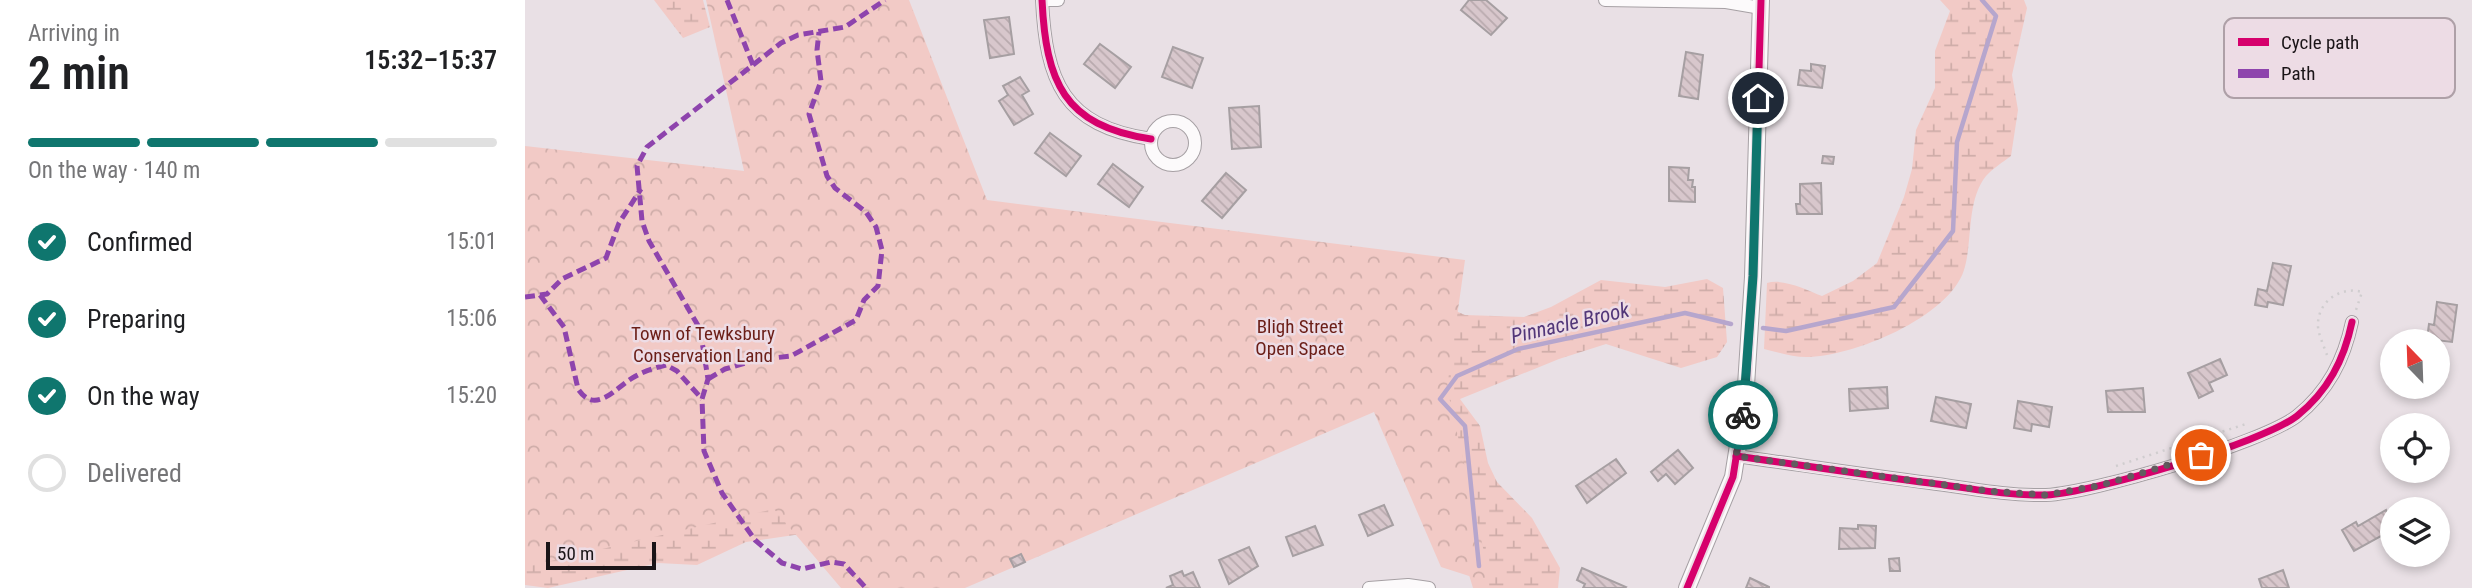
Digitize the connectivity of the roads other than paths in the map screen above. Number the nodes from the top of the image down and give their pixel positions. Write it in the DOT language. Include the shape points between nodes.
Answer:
graph roads {
  1 [pos="1044,0"];
  2 [pos="1058,0"];
  3 [pos="1605,0"];
  4 [pos="1761,4"];
  5 [pos="1151,139"];
  6 [pos="2352,322"];
  7 [pos="1736,456"];
  8 [pos="1370,588"];
  9 [pos="1429,588"];
  10 [pos="1687,588"];
  1 -- 2 [label="street"];
  1 -- 5 [label="street" via="1046,53 1061,89 1100,126"];
  3 -- 4 [label="street"];
  4 -- 7 [label="street" via="1747,359"];
  6 -- 7 [label="street" via="2338,369 2288,422 2228,447 2083,490 2046,495 1989,491"];
  7 -- 10 [label="street" via="1715,527"];
  8 -- 9 [label="street"];
}
